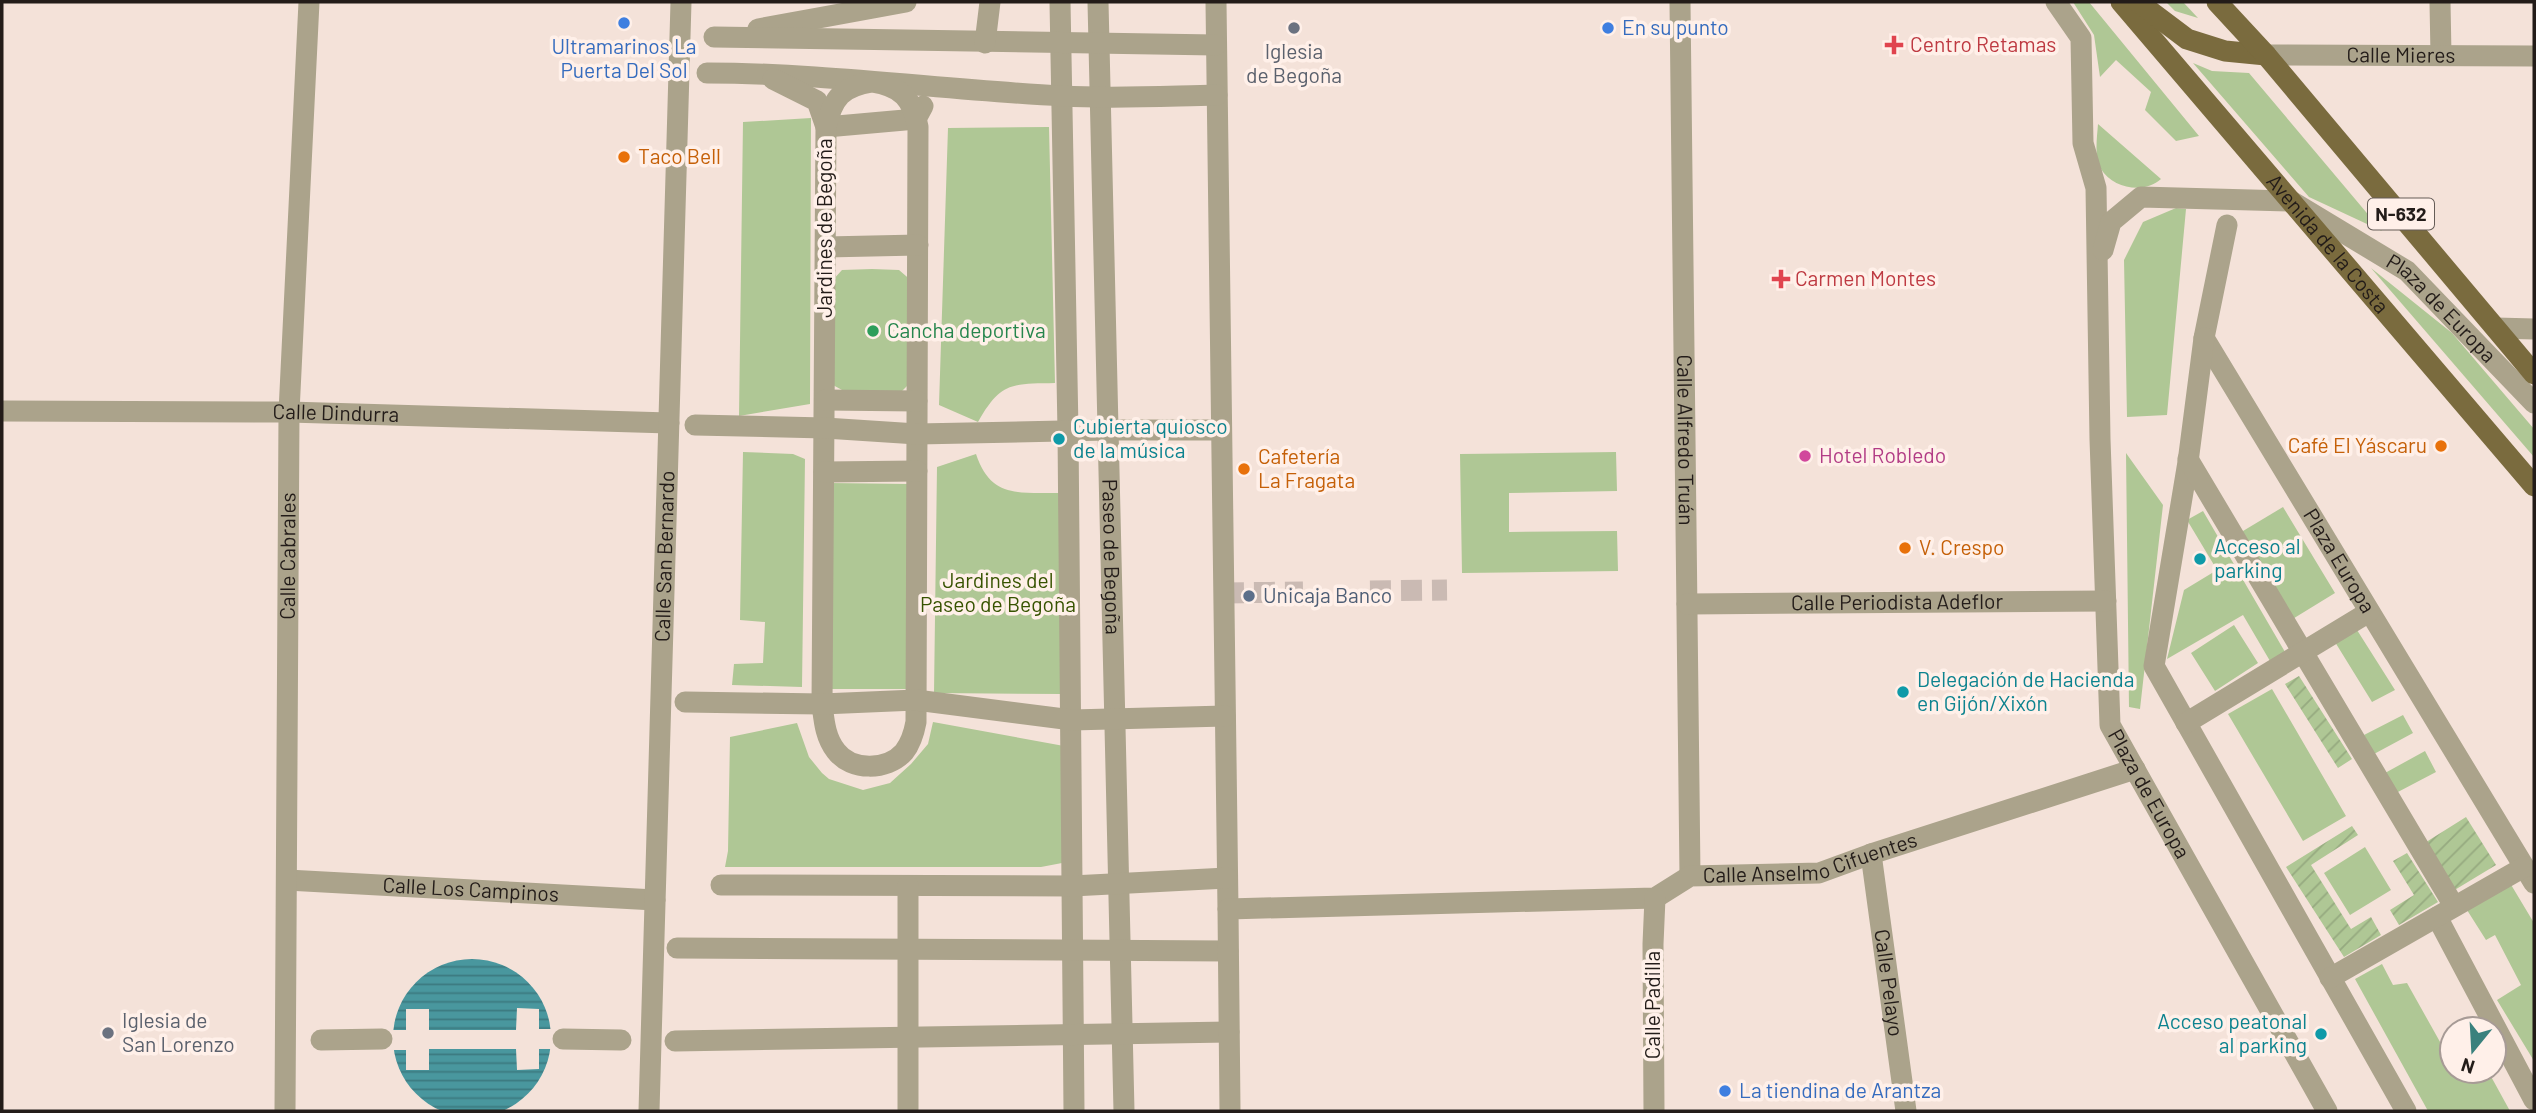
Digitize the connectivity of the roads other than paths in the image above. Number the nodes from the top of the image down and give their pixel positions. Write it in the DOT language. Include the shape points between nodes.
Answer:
graph roads {
  1 [pos="309,2"];
  2 [pos="681,2"];
  3 [pos="906,2"];
  4 [pos="990,2"];
  5 [pos="1060,2"];
  6 [pos="1098,2"];
  7 [pos="1216,2"];
  8 [pos="1680,2"];
  9 [pos="2056,2"];
  10 [pos="2121,2"];
  11 [pos="2138,2"];
  12 [pos="2217,2"];
  13 [pos="2440,2"];
  14 [pos="1061,42"];
  15 [pos="985,43"];
  16 [pos="1099,43"];
  17 [pos="1216,45"];
  18 [pos="2266,55"];
  19 [pos="2441,55"];
  20 [pos="2534,56"];
  21 [pos="707,73"];
  22 [pos="764,75"];
  23 [pos="872,82"];
  24 [pos="934,86"];
  25 [pos="1217,95"];
  26 [pos="1062,96"];
  27 [pos="1100,97"];
  28 [pos="916,118"];
  29 [pos="826,127"];
  30 [pos="2291,201"];
  31 [pos="2227,225"];
  32 [pos="918,245"];
  33 [pos="826,247"];
  34 [pos="2096,272"];
  35 [pos="2496,328"];
  36 [pos="2534,328"];
  37 [pos="2204,338"];
  38 [pos="2534,374"];
  39 [pos="825,400"];
  40 [pos="917,401"];
  41 [pos="2534,403"];
  42 [pos="2,411"];
  43 [pos="289,412"];
  44 [pos="669,423"];
  45 [pos="695,425"];
  46 [pos="825,428"];
  47 [pos="1108,430"];
  48 [pos="1221,430"];
  49 [pos="1069,431"];
  50 [pos="917,434"];
  51 [pos="2188,459"];
  52 [pos="917,471"];
  53 [pos="824,472"];
  54 [pos="2534,486"];
  55 [pos="2106,601"];
  56 [pos="1687,604"];
  57 [pos="2369,612"];
  58 [pos="2302,652"];
  59 [pos="916,700"];
  60 [pos="685,702"];
  61 [pos="822,704"];
  62 [pos="1225,716"];
  63 [pos="1114,719"];
  64 [pos="1072,720"];
  65 [pos="2186,723"];
  66 [pos="2135,769"];
  67 [pos="1871,854"];
  68 [pos="2529,875"];
  69 [pos="1690,877"];
  70 [pos="1227,878"];
  71 [pos="286,880"];
  72 [pos="1118,884"];
  73 [pos="721,885"];
  74 [pos="908,886"];
  75 [pos="1072,886"];
  76 [pos="1655,898"];
  77 [pos="655,900"];
  78 [pos="1228,909"];
  79 [pos="2445,911"];
  80 [pos="677,948"];
  81 [pos="908,949"];
  82 [pos="1073,950"];
  83 [pos="1120,950"];
  84 [pos="1228,951"];
  85 [pos="2330,978"];
  86 [pos="1229,1032"];
  87 [pos="1122,1034"];
  88 [pos="1074,1035"];
  89 [pos="908,1038"];
  90 [pos="563,1039"];
  91 [pos="321,1040"];
  92 [pos="382,1040"];
  93 [pos="621,1040"];
  94 [pos="675,1041"];
  95 [pos="2534,1100"];
  96 [pos="285,1111"];
  97 [pos="649,1111"];
  98 [pos="908,1111"];
  99 [pos="1074,1111"];
  100 [pos="1124,1111"];
  101 [pos="1230,1111"];
  102 [pos="1654,1111"];
  103 [pos="1906,1111"];
  104 [pos="2327,1111"];
  105 [pos="2406,1111"];
  1 -- 43 [label="street, Calle Cabrales"];
  2 -- 44 [label="street, Calle San Bernardo"];
  3 -- 15 [label="street" via="711,38"];
  4 -- 15 [label="street"];
  5 -- 14 [label="street, Paseo de Begoña"];
  6 -- 16 [label="street, Paseo de Begoña"];
  7 -- 17 [label="street"];
  8 -- 56 [label="street, Calle Alfredo Truán"];
  9 -- 34 [label="street, Plaza de Europa" via="2081,38 2083,143 2096,188"];
  10 -- 30 [label="main road, Avenida de la Costa"];
  11 -- 18 [label="main road" via="2187,39 2225,51"];
  12 -- 18 [label="main road, N-632"];
  13 -- 19 [label="street"];
  14 -- 15 [label="street"];
  14 -- 16 [label="street"];
  14 -- 26 [label="street, Paseo de Begoña"];
  16 -- 17 [label="street"];
  16 -- 27 [label="street, Paseo de Begoña"];
  17 -- 25 [label="street"];
  18 -- 19 [label="street, Calle Mieres"];
  18 -- 35 [label="main road, N-632"];
  19 -- 20 [label="street, Calle Mieres"];
  21 -- 22 [label="street"];
  22 -- 23 [label="street"];
  22 -- 29 [label="street" via="817,100"];
  23 -- 24 [label="street"];
  23 -- 28 [label="street" via="890,85 905,95"];
  23 -- 29 [label="street, Jardines de Begoña" via="839,94"];
  24 -- 26 [label="street"];
  24 -- 28 [label="street"];
  25 -- 27 [label="street"];
  25 -- 48 [label="street"];
  26 -- 27 [label="street"];
  26 -- 49 [label="street, Paseo de Begoña"];
  27 -- 47 [label="street, Paseo de Begoña"];
  28 -- 29 [label="street"];
  28 -- 32 [label="street, Jardines de Begoña"];
  29 -- 33 [label="street, Jardines de Begoña"];
  30 -- 34 [label="street, Plaza de Europa" via="2141,197 2111,222"];
  30 -- 41 [label="street, Plaza de Europa" via="2407,271"];
  30 -- 54 [label="main road, Avenida de la Costa"];
  31 -- 37 [label="street"];
  32 -- 33 [label="street"];
  32 -- 40 [label="street, Jardines de Begoña"];
  33 -- 39 [label="street, Jardines de Begoña"];
  34 -- 55 [label="street, Plaza de Europa"];
  35 -- 36 [label="street"];
  35 -- 38 [label="main road, N-632"];
  37 -- 51 [label="street"];
  37 -- 57 [label="street, Plaza Europa"];
  39 -- 40 [label="street"];
  39 -- 46 [label="street, Jardines de Begoña"];
  40 -- 50 [label="street, Jardines de Begoña"];
  42 -- 43 [label="street, Calle Dindurra"];
  43 -- 44 [label="street, Calle Dindurra"];
  43 -- 71 [label="street, Calle Cabrales"];
  44 -- 77 [label="street, Calle San Bernardo"];
  45 -- 46 [label="street"];
  46 -- 50 [label="street"];
  46 -- 53 [label="street, Jardines de Begoña"];
  47 -- 48 [label="street"];
  47 -- 49 [label="street"];
  47 -- 63 [label="street, Paseo de Begoña"];
  48 -- 62 [label="street"];
  49 -- 50 [label="street"];
  49 -- 64 [label="street, Paseo de Begoña"];
  50 -- 52 [label="street, Jardines de Begoña"];
  51 -- 58 [label="street"];
  51 -- 65 [label="street" via="2154,666"];
  52 -- 53 [label="street"];
  52 -- 59 [label="street, Jardines de Begoña"];
  53 -- 61 [label="street, Jardines de Begoña"];
  55 -- 56 [label="street, Calle Periodista Adeflor"];
  55 -- 66 [label="street, Plaza de Europa" via="2110,726"];
  56 -- 69 [label="street, Calle Alfredo Truán"];
  57 -- 58 [label="street"];
  57 -- 68 [label="street, Plaza Europa"];
  58 -- 65 [label="street"];
  58 -- 79 [label="street"];
  59 -- 61 [label="street"];
  59 -- 61 [label="street, Jardines de Begoña" via="916,722 903,753 887,764 870,767 852,764 837,753 827,738"];
  59 -- 64 [label="street"];
  60 -- 61 [label="street"];
  62 -- 63 [label="street"];
  62 -- 70 [label="street"];
  63 -- 64 [label="street"];
  63 -- 72 [label="street, Paseo de Begoña"];
  64 -- 75 [label="street, Paseo de Begoña"];
  65 -- 85 [label="street"];
  66 -- 67 [label="street, Calle Anselmo Cifuentes"];
  66 -- 104 [label="street, Plaza de Europa"];
  67 -- 69 [label="street, Calle Anselmo Cifuentes" via="1819,873"];
  67 -- 103 [label="street, Calle Pelayo"];
  68 -- 79 [label="street"];
  69 -- 76 [label="street, Calle Anselmo Cifuentes"];
  70 -- 72 [label="street"];
  70 -- 78 [label="street"];
  71 -- 77 [label="street, Calle Los Campinos"];
  71 -- 96 [label="street, Calle Cabrales"];
  72 -- 75 [label="street"];
  72 -- 83 [label="street, Paseo de Begoña"];
  73 -- 74 [label="street"];
  74 -- 75 [label="street"];
  74 -- 81 [label="street"];
  75 -- 82 [label="street, Paseo de Begoña"];
  76 -- 78 [label="street, Calle Anselmo Cifuentes"];
  76 -- 102 [label="street, Calle Padilla"];
  77 -- 97 [label="street, Calle San Bernardo"];
  78 -- 84 [label="street"];
  79 -- 85 [label="street"];
  79 -- 95 [label="street"];
  80 -- 81 [label="street"];
  81 -- 82 [label="street"];
  81 -- 89 [label="street"];
  82 -- 83 [label="street"];
  82 -- 88 [label="street, Paseo de Begoña"];
  83 -- 84 [label="street"];
  83 -- 87 [label="street, Paseo de Begoña"];
  84 -- 86 [label="street"];
  85 -- 105 [label="street"];
  86 -- 87 [label="street"];
  86 -- 101 [label="street"];
  87 -- 88 [label="street"];
  87 -- 100 [label="street, Paseo de Begoña"];
  88 -- 89 [label="street"];
  88 -- 99 [label="street, Paseo de Begoña"];
  89 -- 94 [label="street"];
  89 -- 98 [label="street"];
  90 -- 93 [label="street"];
  91 -- 92 [label="street"];
}
